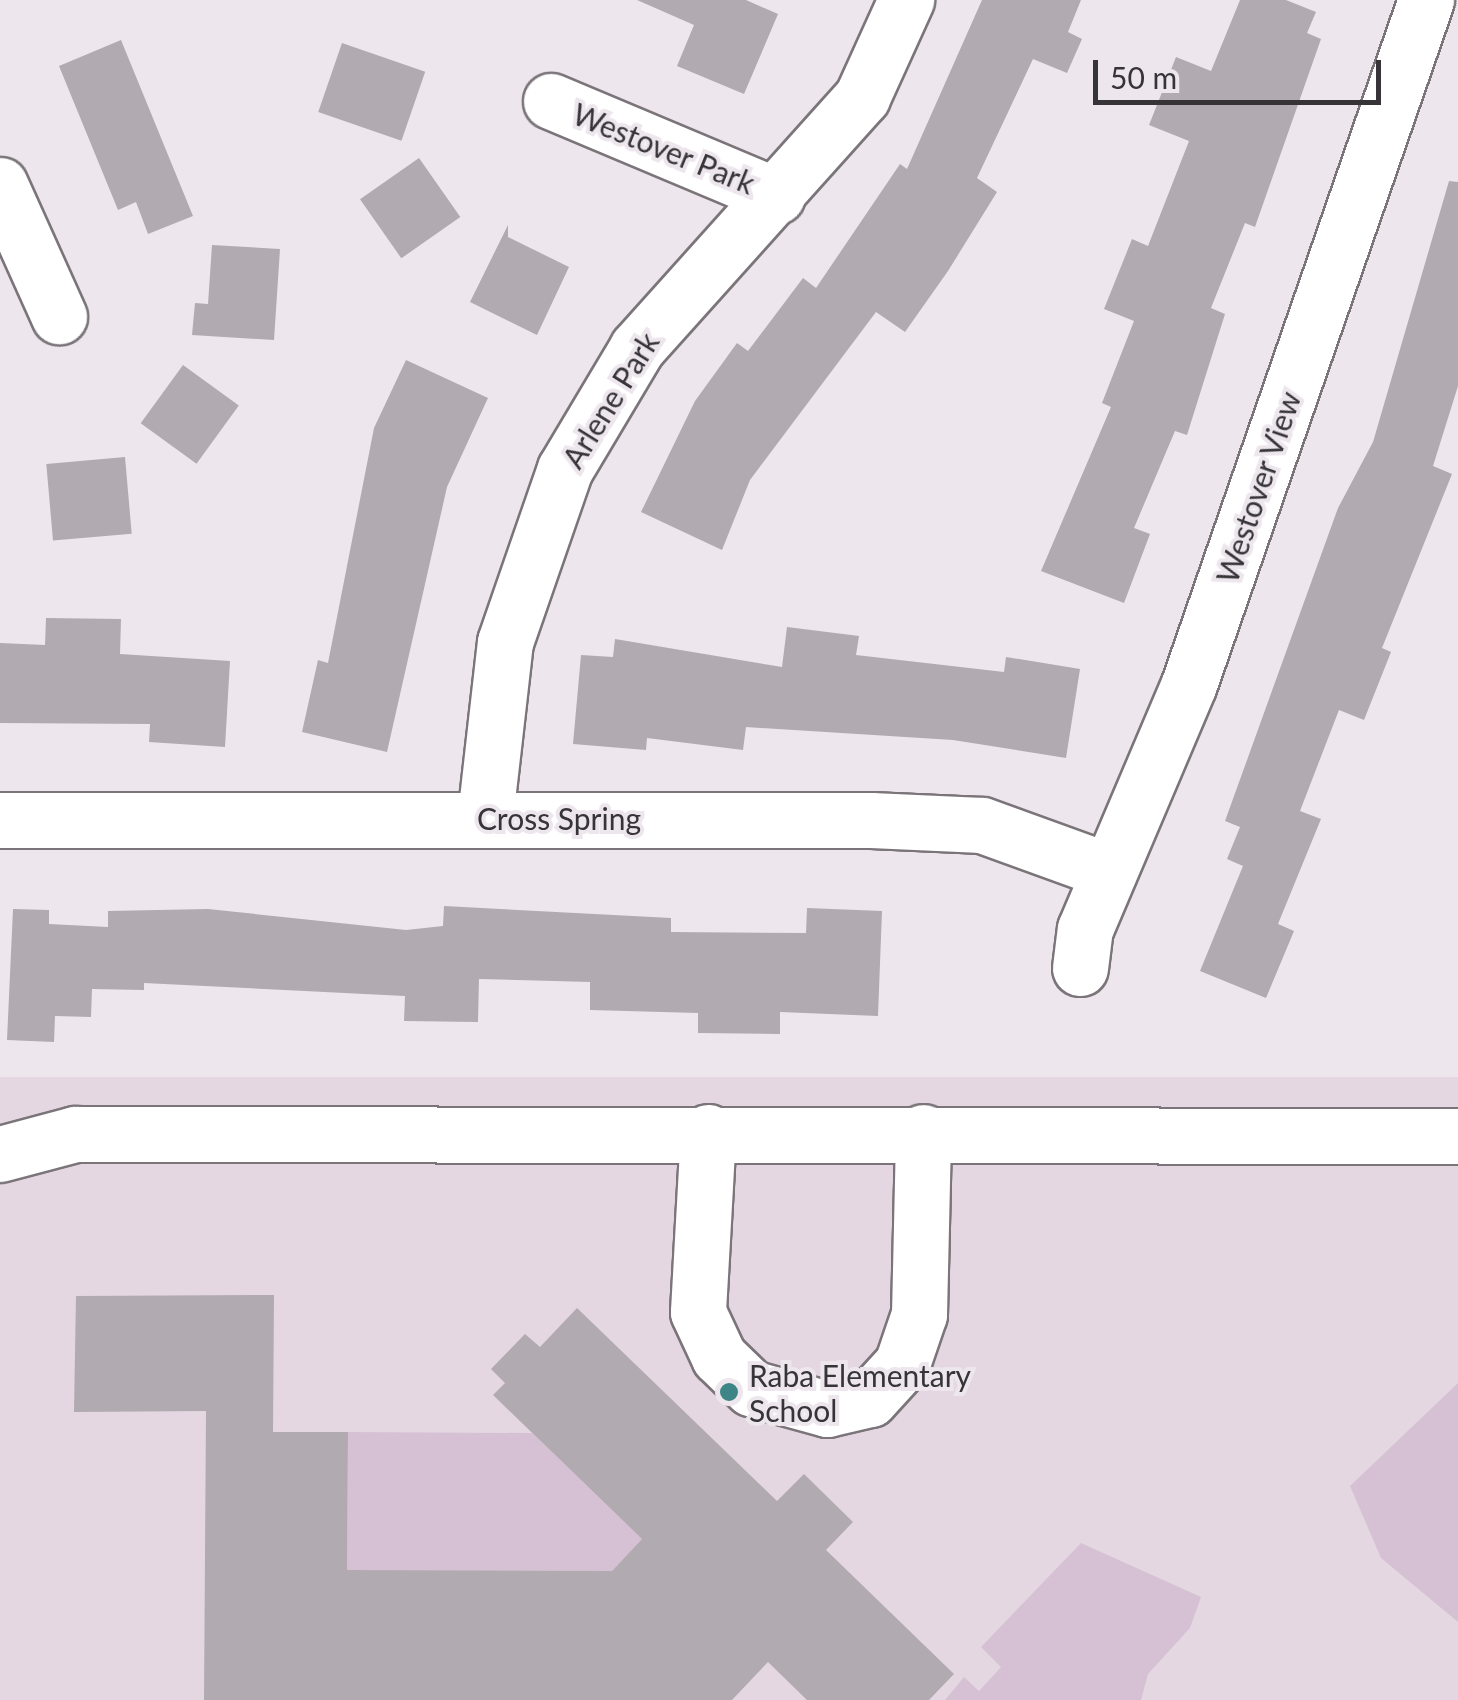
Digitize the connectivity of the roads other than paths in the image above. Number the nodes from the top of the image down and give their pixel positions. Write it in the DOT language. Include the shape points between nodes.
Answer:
graph roads {
  1 [pos="906,0"];
  2 [pos="1426,0"];
  3 [pos="551,102"];
  4 [pos="0,186"];
  5 [pos="777,196"];
  6 [pos="59,316"];
  7 [pos="485,817"];
  8 [pos="0,820"];
  9 [pos="1110,871"];
  10 [pos="1080,968"];
  11 [pos="708,1132"];
  12 [pos="923,1132"];
  13 [pos="1458,1136"];
  14 [pos="0,1154"];
  1 -- 5 [label="street, Arlene Park" via="862,97"];
  2 -- 9 [label="street, Westover View" via="1190,684"];
  3 -- 5 [label="street, Westover Park"];
  4 -- 6 [label="street"];
  5 -- 7 [label="street, Arlene Park" via="637,348 564,468 505,642"];
  7 -- 8 [label="street, Cross Spring"];
  7 -- 9 [label="street, Cross Spring" via="982,826"];
  9 -- 10 [label="street, Westover View"];
  11 -- 12 [label="street"];
  11 -- 12 [label="street" via="698,1312 719,1358 751,1388 828,1409 870,1399 902,1364 920,1314"];
  11 -- 14 [label="street" via="75,1134"];
  12 -- 13 [label="street"];
}
